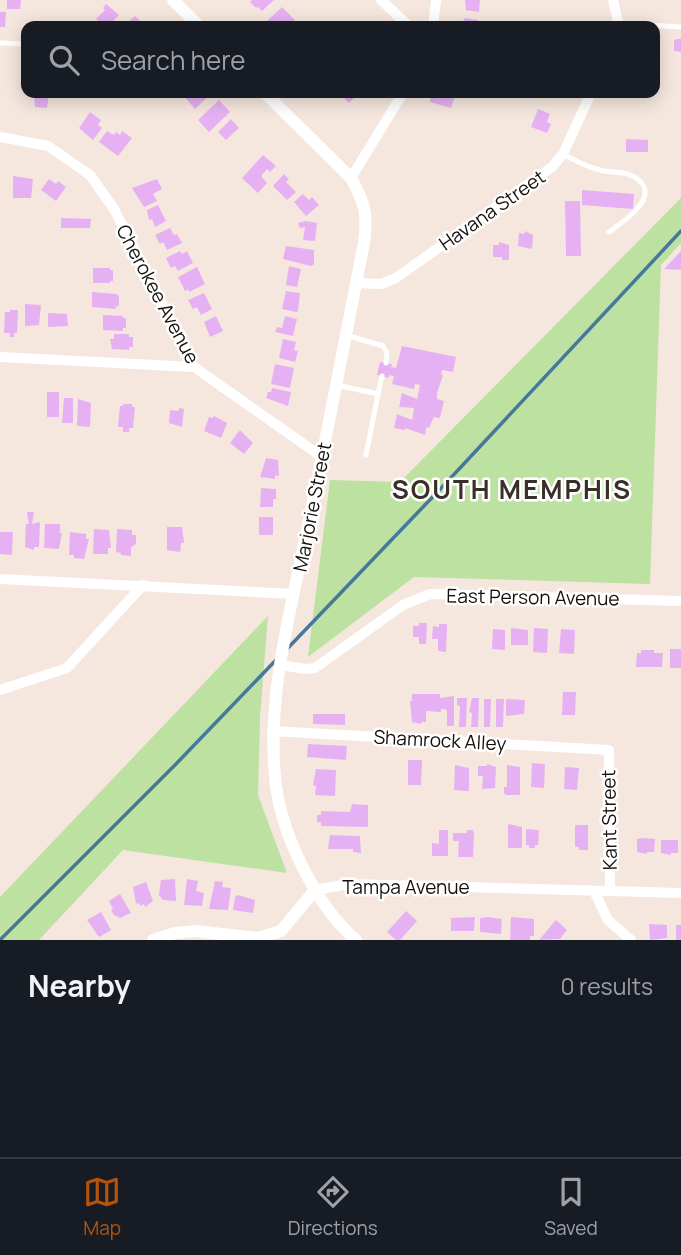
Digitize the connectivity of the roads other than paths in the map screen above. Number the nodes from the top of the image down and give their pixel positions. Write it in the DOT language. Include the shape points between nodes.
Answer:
graph roads {
  1 [pos="173,0"];
  2 [pos="381,0"];
  3 [pos="436,0"];
  4 [pos="613,0"];
  5 [pos="194,21"];
  6 [pos="404,21"];
  7 [pos="434,21"];
  8 [pos="618,21"];
  9 [pos="660,26"];
  10 [pos="681,27"];
  11 [pos="0,43"];
  12 [pos="21,44"];
  13 [pos="270,98"];
  14 [pos="400,98"];
  15 [pos="589,98"];
  16 [pos="0,138"];
  17 [pos="562,154"];
  18 [pos="351,178"];
  19 [pos="609,232"];
  20 [pos="356,283"];
  21 [pos="346,335"];
  22 [pos="0,357"];
  23 [pos="386,363"];
  24 [pos="194,367"];
  25 [pos="382,376"];
  26 [pos="336,385"];
  27 [pos="378,394"];
  28 [pos="366,455"];
  29 [pos="322,457"];
  30 [pos="0,579"];
  31 [pos="143,585"];
  32 [pos="294,594"];
  33 [pos="681,601"];
  34 [pos="281,665"];
  35 [pos="0,690"];
  36 [pos="272,730"];
  37 [pos="608,750"];
  38 [pos="315,890"];
  39 [pos="610,890"];
  40 [pos="594,891"];
  41 [pos="681,893"];
  42 [pos="270,937"];
  43 [pos="153,940"];
  44 [pos="356,940"];
  45 [pos="631,940"];
  1 -- 5 [label="street"];
  2 -- 6 [label="street"];
  3 -- 7 [label="street"];
  4 -- 8 [label="street"];
  9 -- 10 [label="lane"];
  11 -- 12 [label="lane"];
  13 -- 18 [label="street, Marjorie Street"];
  14 -- 18 [label="street"];
  15 -- 17 [label="street, Havana Street"];
  16 -- 24 [label="street, Cherokee Avenue" via="48,146 90,175 114,208"];
  17 -- 19 [label="lane" via="604,171 638,178 642,204"];
  17 -- 20 [label="street, Havana Street" via="546,172 396,278 381,284"];
  18 -- 20 [label="street, Marjorie Street" via="367,216"];
  20 -- 21 [label="street, Marjorie Street"];
  21 -- 23 [label="lane" via="383,346"];
  21 -- 26 [label="street, Marjorie Street"];
  22 -- 24 [label="street"];
  24 -- 29 [label="street, Cherokee Avenue"];
  25 -- 27 [label="lane"];
  26 -- 27 [label="lane"];
  26 -- 29 [label="street, Marjorie Street"];
  27 -- 28 [label="lane"];
  29 -- 32 [label="street, Marjorie Street"];
  30 -- 31 [label="street"];
  31 -- 32 [label="street"];
  31 -- 35 [label="street" via="67,668"];
  32 -- 34 [label="street, Marjorie Street"];
  33 -- 34 [label="street, East Person Avenue" via="430,594 403,605 316,668"];
  34 -- 36 [label="street, Marjorie Street"];
  36 -- 37 [label="street, Shamrock Alley"];
  36 -- 38 [label="street, Marjorie Street" via="283,813"];
  37 -- 39 [label="street, Kant Street"];
  38 -- 40 [label="street, Tampa Avenue" via="349,884"];
  38 -- 42 [label="street, Tampa Avenue" via="281,931"];
  38 -- 44 [label="street, Marjorie Street"];
  39 -- 40 [label="street, Tampa Avenue"];
  39 -- 41 [label="street, Tampa Avenue"];
  40 -- 45 [label="street" via="608,920"];
  42 -- 43 [label="street, Tampa Avenue" via="195,931"];
}
